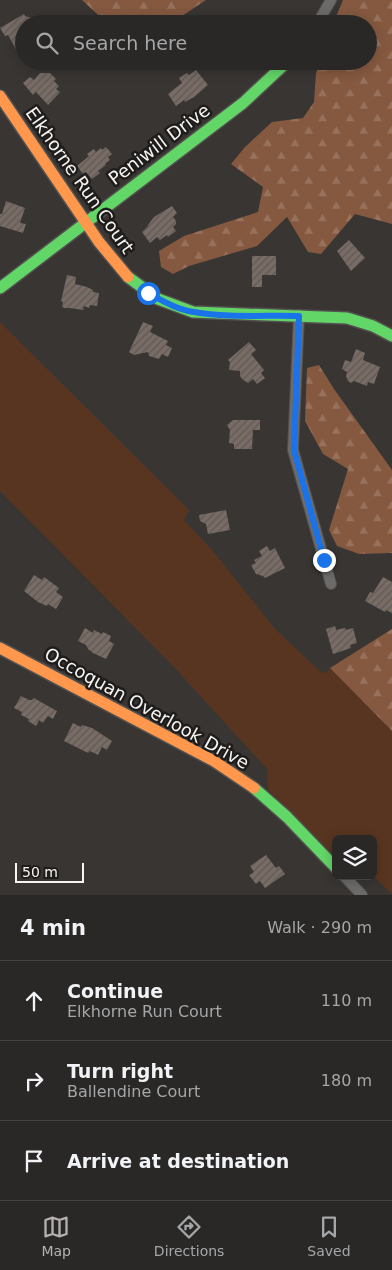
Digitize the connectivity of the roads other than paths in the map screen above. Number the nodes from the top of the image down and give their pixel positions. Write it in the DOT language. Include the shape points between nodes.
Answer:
graph roads {
  1 [pos="331,0"];
  2 [pos="323,15"];
  3 [pos="278,70"];
  4 [pos="0,96"];
  5 [pos="85,222"];
  6 [pos="0,288"];
  7 [pos="299,316"];
  8 [pos="392,336"];
  9 [pos="331,584"];
  10 [pos="0,648"];
  11 [pos="332,864"];
  12 [pos="348,880"];
  13 [pos="362,895"];
  1 -- 2 [label="street"];
  3 -- 5 [label="street, Peniwill Drive" via="243,103"];
  4 -- 5 [label="street, Elkhorne Run Court"];
  5 -- 6 [label="street, Peniwill Drive"];
  5 -- 7 [label="street, Elkhorne Run Court" via="127,276 170,305 201,313"];
  7 -- 8 [label="street, Elkhorne Run Court" via="347,318"];
  7 -- 9 [label="street" via="294,450"];
  10 -- 11 [label="street, Occoquan Overlook Drive" via="214,760 253,787"];
  12 -- 13 [label="street"];
}
